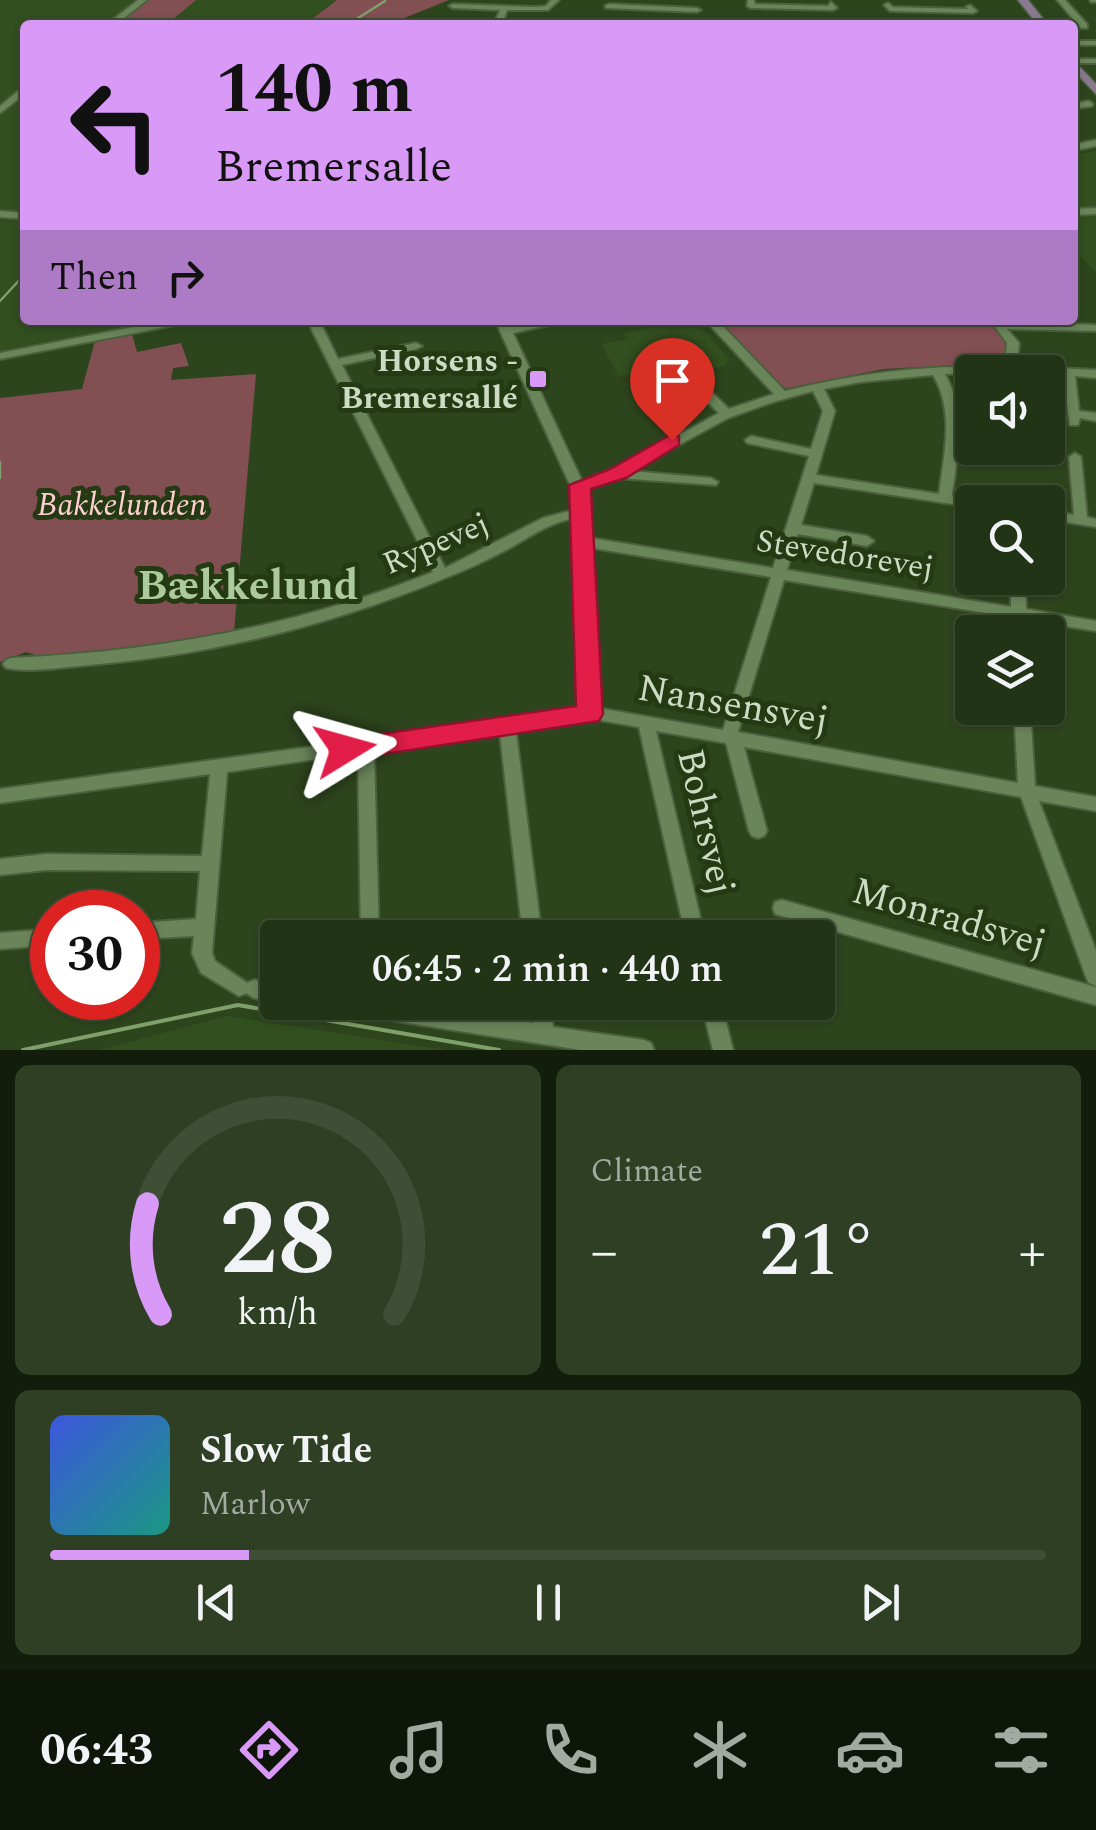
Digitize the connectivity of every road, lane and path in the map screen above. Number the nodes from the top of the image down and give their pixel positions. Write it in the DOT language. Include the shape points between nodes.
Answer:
graph roads {
  1 [pos="143,0"];
  2 [pos="911,0"];
  3 [pos="1023,0"];
  4 [pos="1061,0"];
  5 [pos="751,2"];
  6 [pos="552,4"];
  7 [pos="775,4"];
  8 [pos="831,4"];
  9 [pos="653,5"];
  10 [pos="888,5"];
  11 [pos="609,6"];
  12 [pos="970,7"];
  13 [pos="504,8"];
  14 [pos="697,10"];
  15 [pos="915,10"];
  16 [pos="117,20"];
  17 [pos="453,20"];
  18 [pos="500,20"];
  19 [pos="1039,20"];
  20 [pos="1084,26"];
  21 [pos="1083,43"];
  22 [pos="1096,43"];
  23 [pos="1078,70"];
  24 [pos="1093,93"];
  25 [pos="20,94"];
  26 [pos="0,110"];
  27 [pos="0,214"];
  28 [pos="20,216"];
  29 [pos="0,226"];
  30 [pos="160,325"];
  31 [pos="316,325"];
  32 [pos="505,325"];
  33 [pos="715,325"];
  34 [pos="998,325"];
  35 [pos="1037,325"];
  36 [pos="1096,328"];
  37 [pos="416,346"];
  38 [pos="1012,355"];
  39 [pos="0,356"];
  40 [pos="335,363"];
  41 [pos="955,369"];
  42 [pos="936,370"];
  43 [pos="1065,372"];
  44 [pos="1068,372"];
  45 [pos="1096,374"];
  46 [pos="698,386"];
  47 [pos="817,387"];
  48 [pos="782,395"];
  49 [pos="728,414"];
  50 [pos="1096,418"];
  51 [pos="750,440"];
  52 [pos="816,454"];
  53 [pos="1075,457"];
  54 [pos="618,474"];
  55 [pos="810,478"];
  56 [pos="711,482"];
  57 [pos="580,485"];
  58 [pos="946,499"];
  59 [pos="955,501"];
  60 [pos="584,513"];
  61 [pos="1088,522"];
  62 [pos="795,529"];
  63 [pos="868,541"];
  64 [pos="585,542"];
  65 [pos="782,573"];
  66 [pos="441,574"];
  67 [pos="1018,595"];
  68 [pos="1018,611"];
  69 [pos="1018,615"];
  70 [pos="1096,626"];
  71 [pos="11,664"];
  72 [pos="590,714"];
  73 [pos="646,722"];
  74 [pos="1023,725"];
  75 [pos="507,726"];
  76 [pos="731,737"];
  77 [pos="366,746"];
  78 [pos="218,766"];
  79 [pos="1026,792"];
  80 [pos="0,796"];
  81 [pos="1096,804"];
  82 [pos="758,831"];
  83 [pos="210,864"];
  84 [pos="0,867"];
  85 [pos="782,908"];
  86 [pos="370,920"];
  87 [pos="531,920"];
  88 [pos="692,920"];
  89 [pos="202,927"];
  90 [pos="160,930"];
  91 [pos="30,939"];
  92 [pos="0,941"];
  93 [pos="1096,977"];
  94 [pos="260,990"];
  95 [pos="1096,996"];
  96 [pos="460,1020"];
  97 [pos="543,1020"];
  98 [pos="716,1020"];
  99 [pos="544,1033"];
  100 [pos="644,1050"];
  101 [pos="723,1050"];
  1 -- 16 [label="street"];
  2 -- 15 [label="street"];
  3 -- 19 [label="main road"];
  4 -- 20 [label="street"];
  5 -- 7 [label="street"];
  6 -- 13 [label="street"];
  7 -- 8 [label="street"];
  9 -- 11 [label="street"];
  9 -- 14 [label="street"];
  10 -- 15 [label="street"];
  12 -- 15 [label="street" via="972,12"];
  13 -- 17 [label="street" via="455,7"];
  13 -- 18 [label="street"];
  21 -- 22 [label="street"];
  23 -- 24 [label="main road"];
  25 -- 26 [label="street"];
  27 -- 28 [label="street"];
  28 -- 29 [label="street"];
  30 -- 39 [label="street"];
  31 -- 40 [label="street"];
  32 -- 57 [label="street"];
  33 -- 48 [label="street"];
  34 -- 38 [label="street" via="1012,343"];
  35 -- 36 [label="street"];
  37 -- 40 [label="street"];
  40 -- 66 [label="street"];
  41 -- 42 [label="street"];
  42 -- 47 [label="street"];
  42 -- 58 [label="street" via="955,410"];
  43 -- 44 [label="street"];
  44 -- 45 [label="street"];
  44 -- 50 [label="street" via="1074,418"];
  46 -- 49 [label="street"];
  47 -- 48 [label="street"];
  47 -- 52 [label="street" via="829,411"];
  48 -- 49 [label="street"];
  49 -- 54 [label="street"];
  51 -- 52 [label="street"];
  52 -- 55 [label="street"];
  53 -- 61 [label="street"];
  54 -- 56 [label="street"];
  54 -- 57 [label="street"];
  55 -- 58 [label="street"];
  55 -- 62 [label="street"];
  57 -- 60 [label="street"];
  58 -- 59 [label="street"];
  60 -- 64 [label="street"];
  60 -- 66 [label="street, Rypevej" via="545,522"];
  62 -- 63 [label="street"];
  62 -- 65 [label="street"];
  64 -- 65 [label="street, Stevedorevej"];
  64 -- 72 [label="street"];
  65 -- 68 [label="street, Stevedorevej"];
  65 -- 76 [label="street"];
  66 -- 71 [label="street, Rypevej" via="234,640 108,660"];
  67 -- 68 [label="street"];
  68 -- 69 [label="street"];
  68 -- 70 [label="street, Stevedorevej"];
  72 -- 73 [label="street, Nansensvej"];
  72 -- 75 [label="street, Nansensvej"];
  73 -- 76 [label="street, Nansensvej"];
  73 -- 88 [label="street, Bohrsvej"];
  74 -- 79 [label="street"];
  75 -- 77 [label="street, Nansensvej"];
  75 -- 87 [label="street"];
  76 -- 79 [label="street, Nansensvej"];
  76 -- 82 [label="street"];
  77 -- 78 [label="street, Nansensvej"];
  77 -- 86 [label="street"];
  78 -- 80 [label="street, Nansensvej"];
  78 -- 83 [label="street"];
  79 -- 81 [label="street, Nansensvej"];
  79 -- 93 [label="street"];
  83 -- 84 [label="street"];
  83 -- 89 [label="street"];
  85 -- 95 [label="street, Monradsvej"];
  89 -- 90 [label="street"];
  89 -- 94 [label="street" via="208,967"];
  91 -- 92 [label="street"];
  96 -- 99 [label="street"];
  97 -- 99 [label="street"];
  98 -- 101 [label="street"];
  99 -- 100 [label="street"];
}
